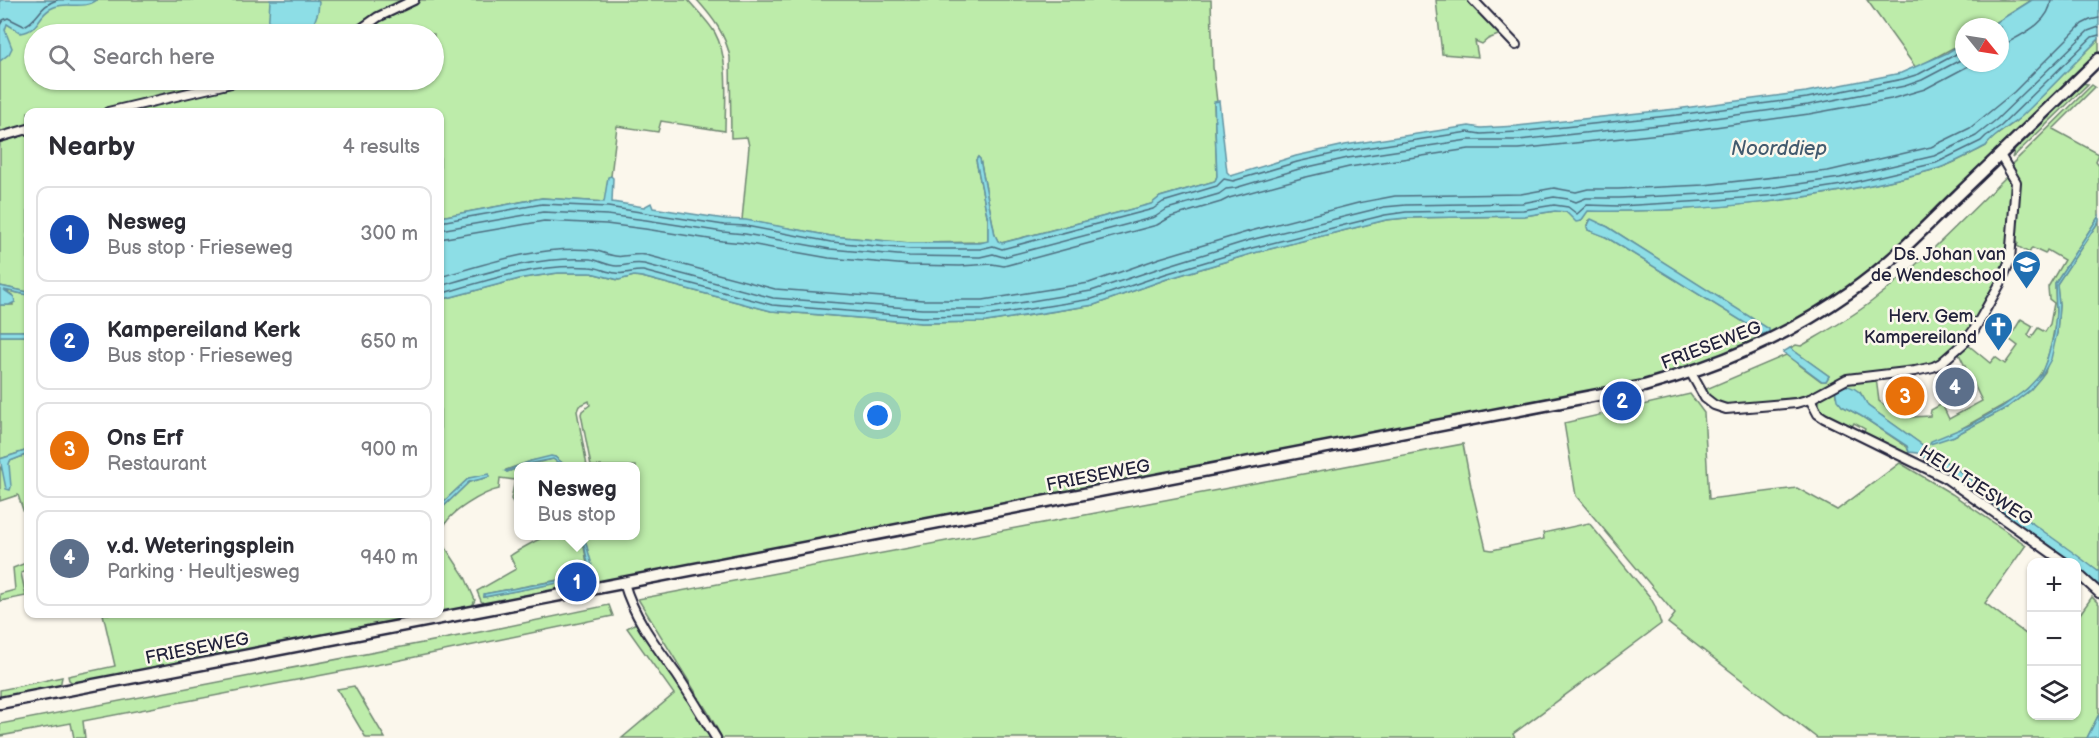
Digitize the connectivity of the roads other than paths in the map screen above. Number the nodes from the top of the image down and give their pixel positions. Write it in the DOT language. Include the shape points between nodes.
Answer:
graph roads {
  1 [pos="414,0"];
  2 [pos="1473,0"];
  3 [pos="368,24"];
  4 [pos="1516,45"];
  5 [pos="2099,59"];
  6 [pos="202,90"];
  7 [pos="125,108"];
  8 [pos="24,130"];
  9 [pos="0,137"];
  10 [pos="2000,155"];
  11 [pos="1691,373"];
  12 [pos="1810,399"];
  13 [pos="2058,558"];
  14 [pos="2081,577"];
  15 [pos="624,584"];
  16 [pos="2099,593"];
  17 [pos="0,703"];
  18 [pos="716,738"];
  1 -- 3 [label="street"];
  2 -- 4 [label="street"];
  5 -- 10 [label="main road, FRIESEWEG"];
  6 -- 7 [label="street"];
  8 -- 9 [label="street"];
  10 -- 11 [label="main road, FRIESEWEG" via="1908,244 1852,291 1783,334"];
  10 -- 12 [label="street" via="2016,182 2010,260 1965,342 1933,367 1847,379"];
  11 -- 12 [label="street" via="1705,398 1720,408 1796,404"];
  11 -- 15 [label="main road, FRIESEWEG" via="1644,386"];
  12 -- 13 [label="street, HEULTJESWEG" via="1824,418 1944,477"];
  14 -- 16 [label="street"];
  15 -- 17 [label="main road, FRIESEWEG"];
  15 -- 18 [label="street" via="640,622"];
}
